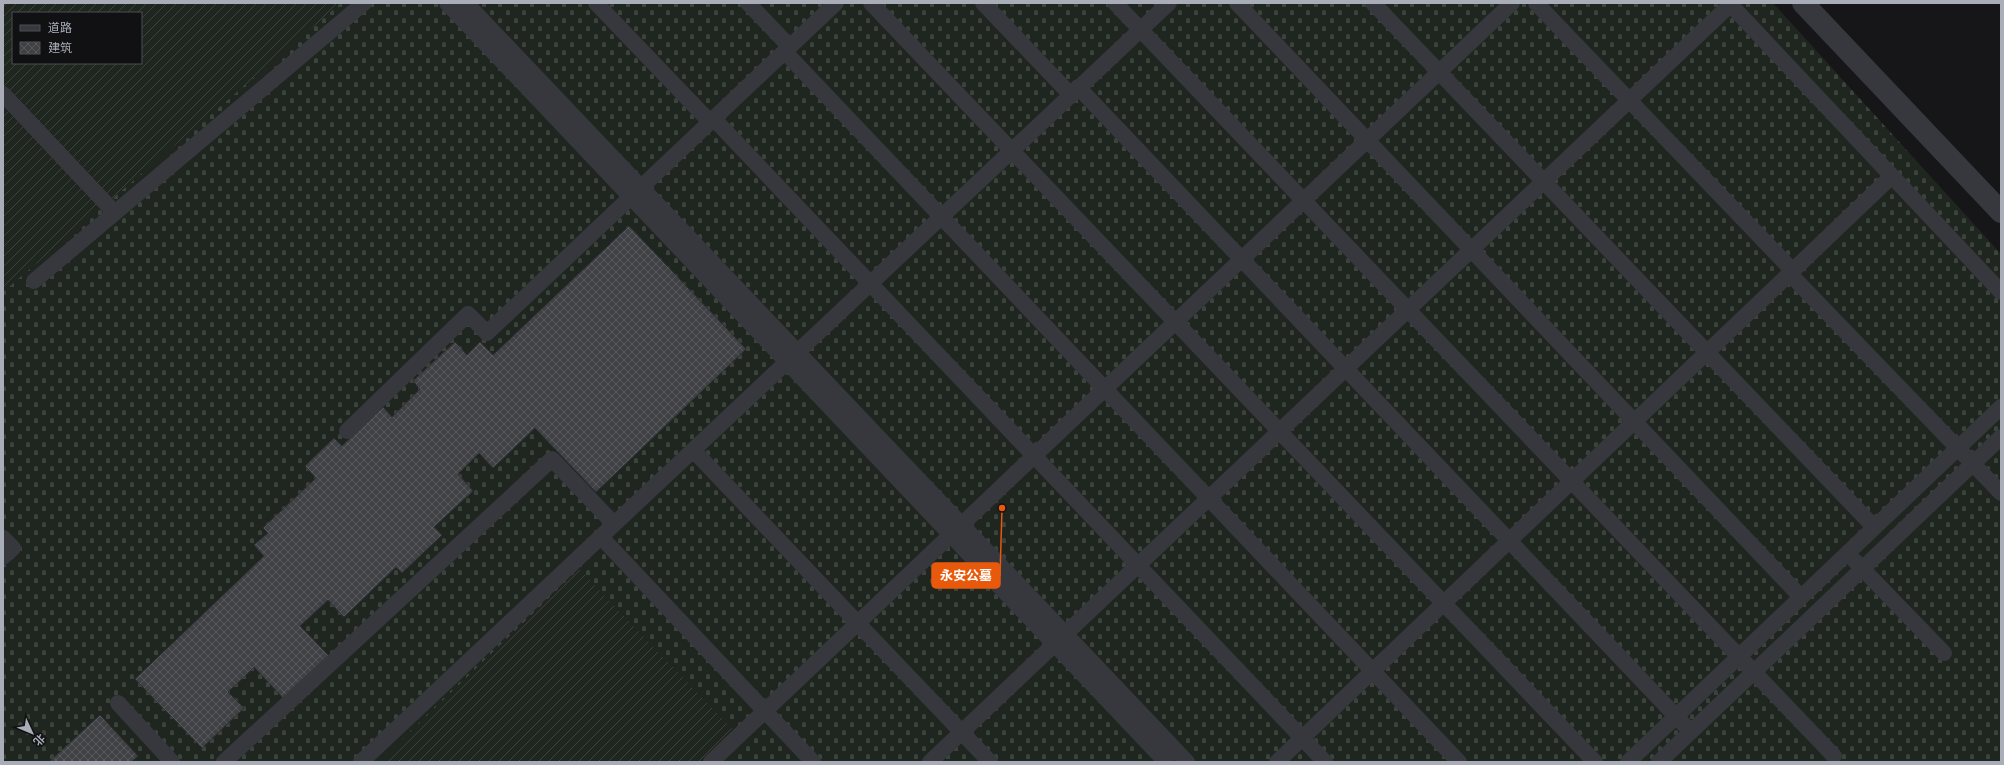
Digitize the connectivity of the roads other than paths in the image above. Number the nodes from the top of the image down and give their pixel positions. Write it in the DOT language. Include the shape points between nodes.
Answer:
graph roads {
  1 [pos="364,3"];
  2 [pos="447,3"];
  3 [pos="466,3"];
  4 [pos="596,3"];
  5 [pos="608,3"];
  6 [pos="748,3"];
  7 [pos="836,3"];
  8 [pos="870,3"];
  9 [pos="984,3"];
  10 [pos="1115,3"];
  11 [pos="1169,3"];
  12 [pos="1237,3"];
  13 [pos="1374,3"];
  14 [pos="1512,3"];
  15 [pos="1536,3"];
  16 [pos="1803,3"];
  17 [pos="1729,4"];
  18 [pos="1140,30"];
  19 [pos="787,50"];
  20 [pos="1439,72"];
  21 [pos="1075,91"];
  22 [pos="3,94"];
  23 [pos="1629,100"];
  24 [pos="713,119"];
  25 [pos="1367,140"];
  26 [pos="1012,151"];
  27 [pos="1892,176"];
  28 [pos="1543,181"];
  29 [pos="636,192"];
  30 [pos="1304,201"];
  31 [pos="2001,212"];
  32 [pos="115,213"];
  33 [pos="941,217"];
  34 [pos="1471,250"];
  35 [pos="1241,259"];
  36 [pos="1791,273"];
  37 [pos="34,281"];
  38 [pos="870,284"];
  39 [pos="2001,292"];
  40 [pos="1408,310"];
  41 [pos="1175,322"];
  42 [pos="1706,353"];
  43 [pos="792,357"];
  44 [pos="1346,369"];
  45 [pos="1105,389"];
  46 [pos="2001,407"];
  47 [pos="1635,422"];
  48 [pos="347,430"];
  49 [pos="1280,431"];
  50 [pos="2001,437"];
  51 [pos="1958,449"];
  52 [pos="693,450"];
  53 [pos="1034,456"];
  54 [pos="1973,464"];
  55 [pos="1572,482"];
  56 [pos="2001,493"];
  57 [pos="1209,498"];
  58 [pos="614,524"];
  59 [pos="1874,527"];
  60 [pos="956,530"];
  61 [pos="601,537"];
  62 [pos="3,538"];
  63 [pos="1509,541"];
  64 [pos="1848,553"];
  65 [pos="3,557"];
  66 [pos="1138,565"];
  67 [pos="1862,568"];
  68 [pos="1801,597"];
  69 [pos="1444,604"];
  70 [pos="858,623"];
  71 [pos="1060,639"];
  72 [pos="1944,653"];
  73 [pos="1739,657"];
  74 [pos="1373,671"];
  75 [pos="1753,672"];
  76 [pos="118,703"];
  77 [pos="765,711"];
  78 [pos="1676,717"];
  79 [pos="962,732"];
  80 [pos="1691,732"];
  81 [pos="1302,738"];
  82 [pos="1834,756"];
  83 [pos="165,760"];
  84 [pos="224,762"];
  85 [pos="362,762"];
  86 [pos="711,762"];
  87 [pos="813,762"];
  88 [pos="930,762"];
  89 [pos="990,762"];
  90 [pos="1166,762"];
  91 [pos="1187,762"];
  92 [pos="1277,762"];
  93 [pos="1325,762"];
  94 [pos="1459,762"];
  95 [pos="1595,762"];
  96 [pos="1629,762"];
  97 [pos="1659,762"];
  1 -- 32 [label="lane"];
  2 -- 29 [label="lane"];
  3 -- 29 [label="lane"];
  4 -- 24 [label="lane"];
  5 -- 24 [label="lane"];
  6 -- 19 [label="lane"];
  7 -- 19 [label="lane"];
  8 -- 26 [label="lane"];
  9 -- 21 [label="lane"];
  10 -- 18 [label="lane"];
  11 -- 18 [label="lane"];
  12 -- 25 [label="lane"];
  13 -- 20 [label="lane"];
  14 -- 20 [label="lane"];
  15 -- 23 [label="lane"];
  16 -- 31 [label="street"];
  17 -- 23 [label="lane"];
  17 -- 27 [label="lane"];
  18 -- 21 [label="lane"];
  18 -- 30 [label="lane"];
  19 -- 24 [label="lane"];
  19 -- 33 [label="lane"];
  20 -- 25 [label="lane"];
  20 -- 28 [label="lane"];
  21 -- 26 [label="lane"];
  21 -- 35 [label="lane"];
  22 -- 32 [label="lane"];
  23 -- 28 [label="lane"];
  23 -- 36 [label="lane"];
  24 -- 29 [label="lane"];
  24 -- 38 [label="lane"];
  25 -- 30 [label="lane"];
  25 -- 34 [label="lane"];
  26 -- 33 [label="lane"];
  26 -- 41 [label="lane"];
  27 -- 36 [label="lane"];
  27 -- 39 [label="lane"];
  28 -- 34 [label="lane"];
  28 -- 42 [label="lane"];
  29 -- 43 [label="lane"];
  29 -- 48 [label="lane" via="487,334 468,314"];
  30 -- 35 [label="lane"];
  30 -- 40 [label="lane"];
  32 -- 37 [label="lane"];
  33 -- 38 [label="lane"];
  33 -- 45 [label="lane"];
  34 -- 40 [label="lane"];
  34 -- 47 [label="lane"];
  35 -- 41 [label="lane"];
  35 -- 44 [label="lane"];
  36 -- 42 [label="lane"];
  36 -- 51 [label="lane"];
  38 -- 43 [label="lane"];
  38 -- 53 [label="lane"];
  40 -- 44 [label="lane"];
  40 -- 55 [label="lane"];
  41 -- 45 [label="lane"];
  41 -- 49 [label="lane"];
  42 -- 47 [label="lane"];
  42 -- 59 [label="lane"];
  43 -- 52 [label="lane"];
  43 -- 60 [label="lane"];
  44 -- 49 [label="lane"];
  44 -- 63 [label="lane"];
  45 -- 53 [label="lane"];
  45 -- 57 [label="lane"];
  46 -- 51 [label="lane"];
  47 -- 55 [label="lane"];
  47 -- 68 [label="lane"];
  49 -- 57 [label="lane"];
  49 -- 69 [label="lane"];
  50 -- 54 [label="lane"];
  51 -- 54 [label="lane"];
  51 -- 59 [label="lane"];
  52 -- 58 [label="lane"];
  52 -- 70 [label="lane"];
  53 -- 60 [label="lane"];
  53 -- 66 [label="lane"];
  54 -- 56 [label="lane"];
  54 -- 67 [label="lane"];
  55 -- 63 [label="lane"];
  55 -- 73 [label="lane"];
  57 -- 66 [label="lane"];
  57 -- 74 [label="lane"];
  58 -- 61 [label="lane"];
  58 -- 84 [label="lane" via="552,459"];
  59 -- 64 [label="lane"];
  60 -- 70 [label="lane"];
  60 -- 71 [label="lane"];
  61 -- 77 [label="lane"];
  61 -- 85 [label="lane"];
  62 -- 65 [label="lane" via="13,548"];
  63 -- 69 [label="lane"];
  63 -- 78 [label="lane"];
  64 -- 67 [label="lane"];
  64 -- 68 [label="lane"];
  66 -- 71 [label="lane"];
  66 -- 81 [label="lane"];
  67 -- 72 [label="lane"];
  67 -- 75 [label="lane"];
  68 -- 73 [label="lane"];
  69 -- 74 [label="lane"];
  69 -- 95 [label="lane"];
  70 -- 77 [label="lane"];
  70 -- 79 [label="lane"];
  71 -- 79 [label="lane"];
  71 -- 90 [label="lane"];
  71 -- 91 [label="lane"];
  73 -- 75 [label="lane"];
  73 -- 78 [label="lane"];
  74 -- 81 [label="lane"];
  74 -- 94 [label="lane"];
  75 -- 80 [label="lane"];
  75 -- 82 [label="lane"];
  76 -- 83 [label="lane"];
  77 -- 86 [label="lane"];
  77 -- 87 [label="lane"];
  78 -- 80 [label="lane"];
  78 -- 96 [label="lane"];
  79 -- 88 [label="lane"];
  79 -- 89 [label="lane"];
  80 -- 97 [label="lane"];
  81 -- 92 [label="lane"];
  81 -- 93 [label="lane"];
}
